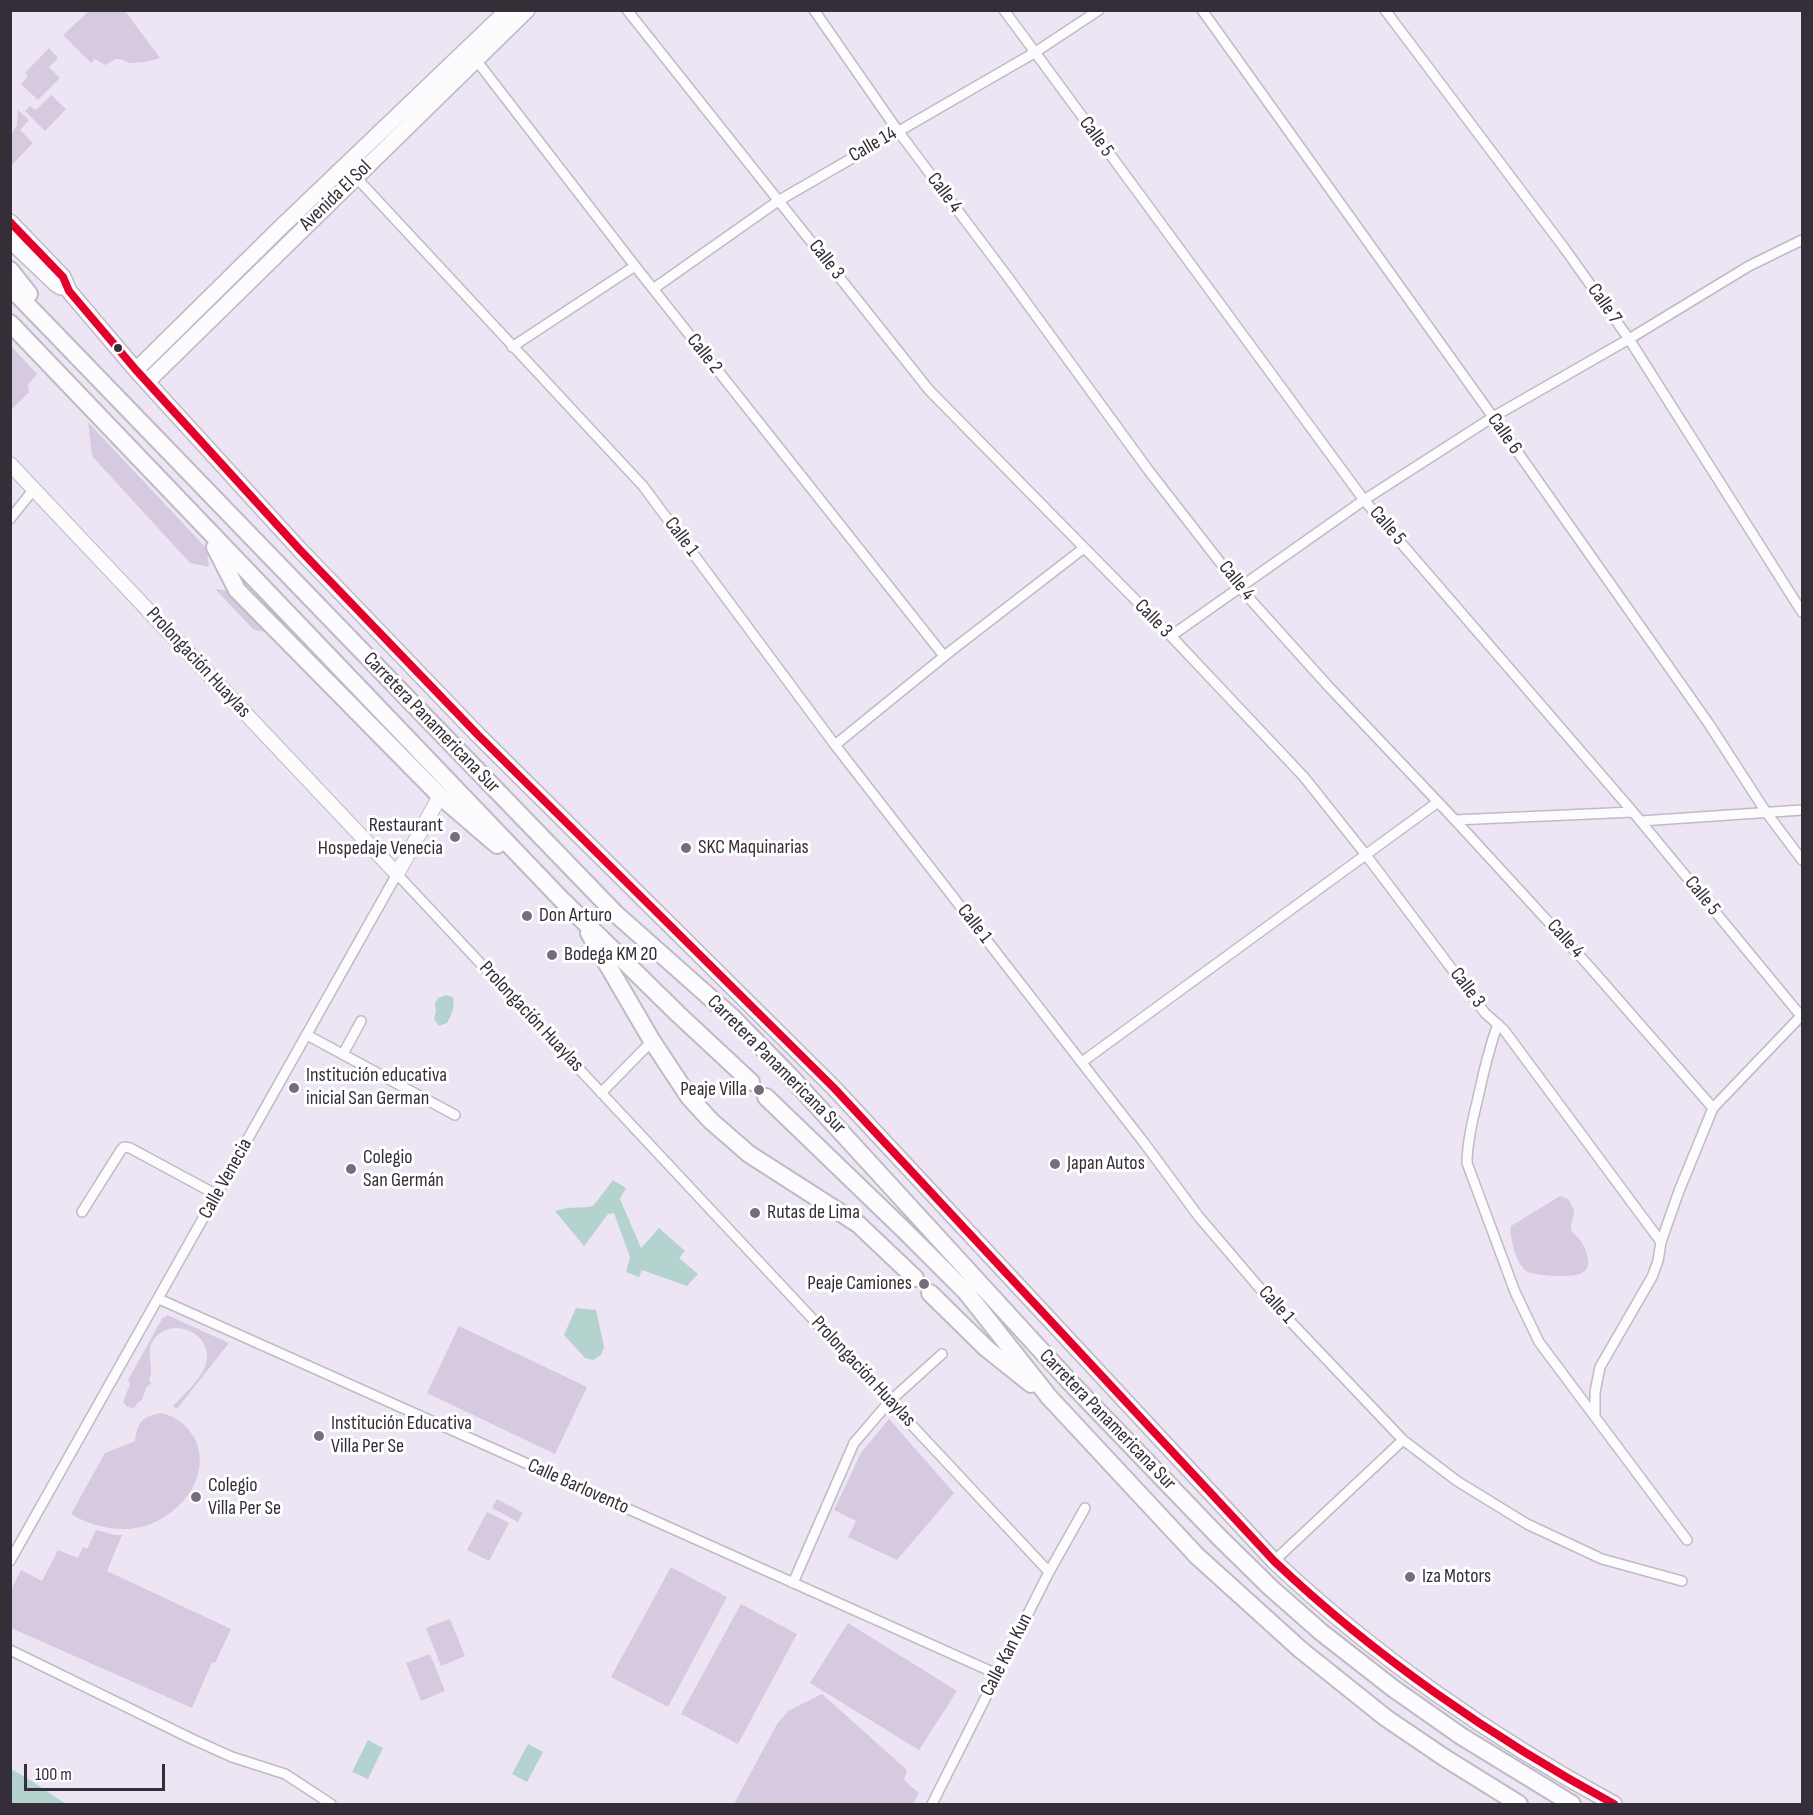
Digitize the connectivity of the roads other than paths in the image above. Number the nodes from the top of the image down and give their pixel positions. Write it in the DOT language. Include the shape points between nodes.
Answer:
graph roads {
  1 [pos="508,10"];
  2 [pos="527,10"];
  3 [pos="627,10"];
  4 [pos="814,10"];
  5 [pos="1004,10"];
  6 [pos="1099,10"];
  7 [pos="1203,10"];
  8 [pos="1385,10"];
  9 [pos="1034,53"];
  10 [pos="472,54"];
  11 [pos="898,131"];
  12 [pos="350,171"];
  13 [pos="778,201"];
  14 [pos="10,222"];
  15 [pos="10,240"];
  16 [pos="1803,240"];
  17 [pos="635,266"];
  18 [pos="10,270"];
  19 [pos="10,287"];
  20 [pos="653,289"];
  21 [pos="69,291"];
  22 [pos="10,323"];
  23 [pos="54,332"];
  24 [pos="1629,339"];
  25 [pos="512,347"];
  26 [pos="136,370"];
  27 [pos="147,382"];
  28 [pos="1493,417"];
  29 [pos="10,464"];
  30 [pos="34,489"];
  31 [pos="1364,500"];
  32 [pos="10,519"];
  33 [pos="207,530"];
  34 [pos="1084,548"];
  35 [pos="1240,588"];
  36 [pos="1803,612"];
  37 [pos="1171,636"];
  38 [pos="944,656"];
  39 [pos="835,745"];
  40 [pos="440,795"];
  41 [pos="1438,802"];
  42 [pos="1803,810"];
  43 [pos="1633,812"];
  44 [pos="1766,812"];
  45 [pos="1455,820"];
  46 [pos="1641,821"];
  47 [pos="1366,855"];
  48 [pos="1803,860"];
  49 [pos="397,874"];
  50 [pos="561,899"];
  51 [pos="578,915"];
  52 [pos="1802,1016"];
  53 [pos="361,1021"];
  54 [pos="1497,1024"];
  55 [pos="307,1035"];
  56 [pos="652,1041"];
  57 [pos="343,1054"];
  58 [pos="1082,1062"];
  59 [pos="751,1082"];
  60 [pos="601,1093"];
  61 [pos="766,1097"];
  62 [pos="1713,1108"];
  63 [pos="455,1115"];
  64 [pos="217,1195"];
  65 [pos="82,1212"];
  66 [pos="1661,1242"];
  67 [pos="915,1278"];
  68 [pos="930,1293"];
  69 [pos="159,1299"];
  70 [pos="942,1354"];
  71 [pos="1049,1397"];
  72 [pos="890,1401"];
  73 [pos="1595,1415"];
  74 [pos="1403,1440"];
  75 [pos="1085,1508"];
  76 [pos="1687,1540"];
  77 [pos="10,1561"];
  78 [pos="1274,1561"];
  79 [pos="1049,1572"];
  80 [pos="1682,1581"];
  81 [pos="793,1583"];
  82 [pos="10,1650"];
  83 [pos="997,1674"];
  84 [pos="332,1804"];
  85 [pos="932,1804"];
  86 [pos="1519,1804"];
  87 [pos="1572,1804"];
  88 [pos="1614,1804"];
  1 -- 10 [label="main road, Avenida El Sol"];
  2 -- 10 [label="main road, Avenida El Sol"];
  3 -- 13 [label="street, Calle 3"];
  4 -- 11 [label="street, Calle 4"];
  5 -- 9 [label="street, Calle 5"];
  6 -- 9 [label="street, Calle 14"];
  7 -- 28 [label="street, Calle 6"];
  8 -- 24 [label="street, Calle 7"];
  9 -- 11 [label="street, Calle 14"];
  9 -- 31 [label="street, Calle 5"];
  10 -- 12 [label="main road, Avenida El Sol"];
  10 -- 17 [label="street, Calle 2"];
  11 -- 13 [label="street, Calle 14"];
  11 -- 35 [label="street, Calle 4"];
  12 -- 25 [label="street, Calle 1"];
  12 -- 26 [label="main road, Avenida El Sol"];
  12 -- 27 [label="main road, Avenida El Sol"];
  13 -- 20 [label="street, Calle 14"];
  13 -- 34 [label="street, Calle 3" via="929,390"];
  14 -- 21 [label="main road" via="63,277"];
  15 -- 21 [label="main road" via="56,284"];
  16 -- 24 [label="street" via="1749,266"];
  17 -- 20 [label="street, Calle 2"];
  17 -- 25 [label="street"];
  18 -- 23 [label="highway"];
  19 -- 23 [label="highway, Carretera Panamericana Sur"];
  20 -- 38 [label="street, Calle 2"];
  21 -- 26 [label="main road"];
  22 -- 33 [label="highway, Carretera Panamericana Sur"];
  23 -- 87 [label="highway, Carretera Panamericana Sur" via="616,914 732,1017 780,1066 1069,1381 1271,1588 1394,1689 1461,1736"];
  24 -- 28 [label="street"];
  24 -- 36 [label="street, Calle 7"];
  25 -- 39 [label="street, Calle 1" via="643,486"];
  26 -- 27 [label="main road"];
  27 -- 78 [label="main road" via="300,550 470,727 834,1088"];
  28 -- 31 [label="street"];
  28 -- 44 [label="street, Calle 6" via="1709,724"];
  29 -- 30 [label="street, Prolongación Huaylas"];
  30 -- 32 [label="street"];
  30 -- 49 [label="street, Prolongación Huaylas"];
  31 -- 35 [label="street"];
  31 -- 43 [label="street, Calle 5"];
  33 -- 40 [label="highway" via="237,590"];
  33 -- 50 [label="highway, Carretera Panamericana Sur"];
  34 -- 37 [label="street, Calle 3"];
  34 -- 38 [label="street"];
  35 -- 37 [label="street"];
  35 -- 41 [label="street, Calle 4"];
  37 -- 47 [label="street, Calle 3" via="1304,777"];
  38 -- 39 [label="street"];
  39 -- 58 [label="street, Calle 1"];
  40 -- 49 [label="street, Calle Venecia"];
  40 -- 50 [label="highway"];
  41 -- 45 [label="street, Calle 4"];
  41 -- 47 [label="street"];
  42 -- 44 [label="street"];
  43 -- 45 [label="street"];
  43 -- 46 [label="street, Calle 5"];
  44 -- 46 [label="street"];
  44 -- 48 [label="street, Calle 6"];
  45 -- 62 [label="street, Calle 4"];
  46 -- 52 [label="street, Calle 5"];
  47 -- 54 [label="street, Calle 3"];
  47 -- 58 [label="street"];
  49 -- 55 [label="street, Calle Venecia"];
  49 -- 60 [label="street, Prolongación Huaylas"];
  50 -- 51 [label="highway, Carretera Panamericana Sur"];
  51 -- 56 [label="highway, Carretera Panamericana Sur"];
  51 -- 59 [label="highway, Carretera Panamericana Sur"];
  52 -- 62 [label="street"];
  53 -- 57 [label="street"];
  54 -- 66 [label="street, Calle 3"];
  54 -- 73 [label="street" via="1474,1115 1467,1163 1515,1292 1539,1342"];
  55 -- 57 [label="street"];
  55 -- 64 [label="street, Calle Venecia"];
  56 -- 60 [label="street"];
  56 -- 67 [label="highway, Carretera Panamericana Sur" via="688,1097 711,1121 749,1155 858,1224"];
  57 -- 63 [label="street"];
  58 -- 74 [label="street, Calle 1" via="1199,1217 1269,1299"];
  60 -- 72 [label="street, Prolongación Huaylas"];
  61 -- 71 [label="highway, Carretera Panamericana Sur" via="966,1292"];
  62 -- 66 [label="street"];
  64 -- 65 [label="street" via="124,1147"];
  64 -- 69 [label="street, Calle Venecia"];
  66 -- 73 [label="street" via="1652,1277 1600,1367"];
  68 -- 71 [label="highway, Carretera Panamericana Sur" via="993,1354"];
  69 -- 77 [label="street, Calle Venecia"];
  69 -- 81 [label="street, Calle Barlovento"];
  70 -- 72 [label="street"];
  71 -- 86 [label="highway, Carretera Panamericana Sur" via="1197,1556 1301,1650 1386,1719"];
  72 -- 79 [label="street, Prolongación Huaylas"];
  72 -- 81 [label="street" via="854,1443"];
  73 -- 76 [label="street"];
  74 -- 78 [label="street"];
  74 -- 80 [label="street, Calle 1" via="1457,1481 1527,1524 1602,1559"];
  75 -- 79 [label="street, Calle Kan Kun"];
  78 -- 88 [label="main road" via="1317,1602 1424,1684 1513,1746"];
  79 -- 83 [label="street, Calle Kan Kun"];
  81 -- 83 [label="street, Calle Barlovento"];
  82 -- 84 [label="street" via="192,1739 285,1774"];
  83 -- 85 [label="street, Calle Kan Kun"];
}
